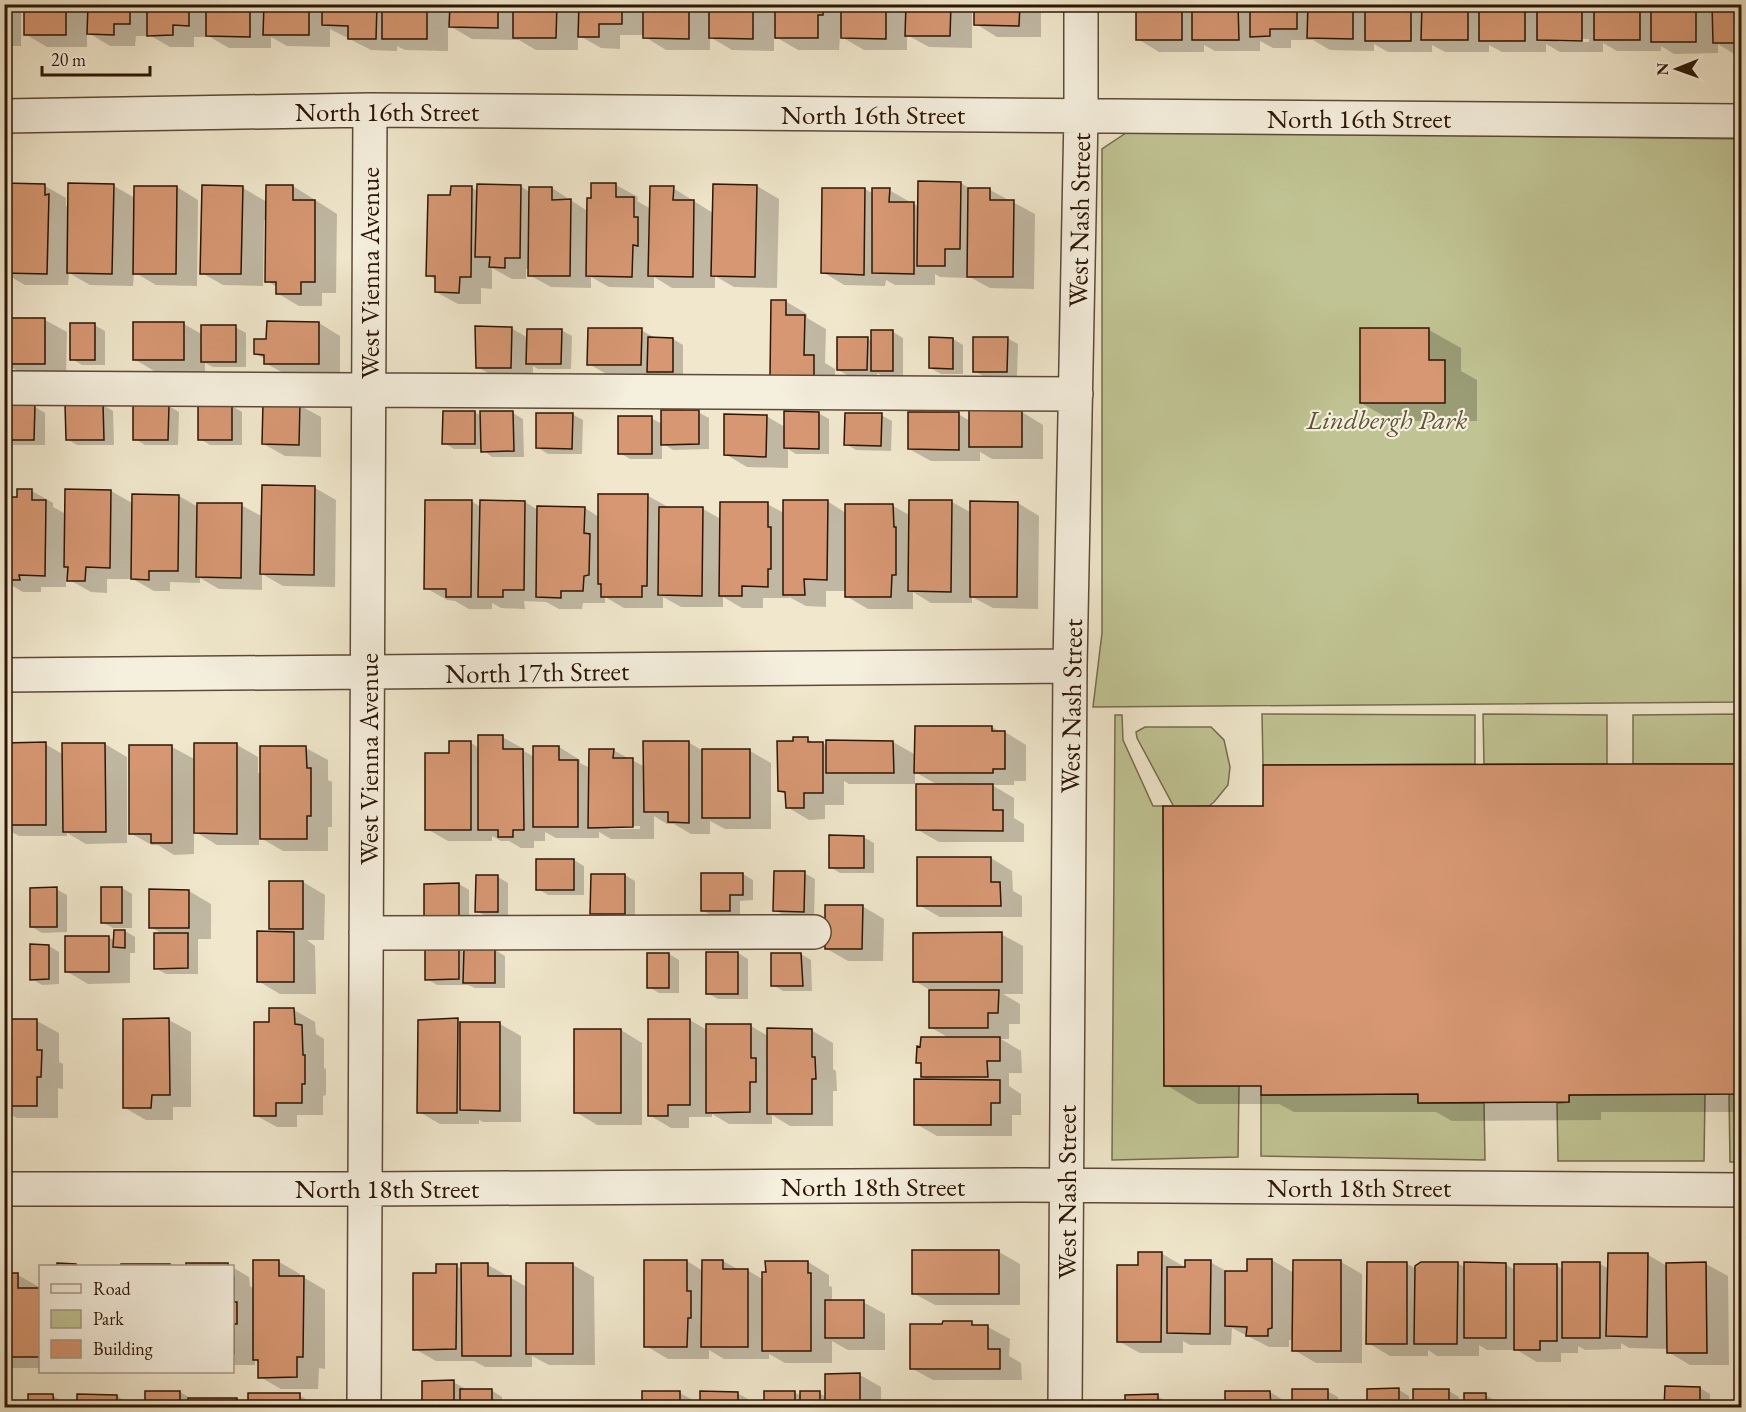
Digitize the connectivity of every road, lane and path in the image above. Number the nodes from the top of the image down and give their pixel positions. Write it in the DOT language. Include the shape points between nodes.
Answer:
graph roads {
  1 [pos="1081,4"];
  2 [pos="370,110"];
  3 [pos="1081,115"];
  4 [pos="4,116"];
  5 [pos="1742,121"];
  6 [pos="4,388"];
  7 [pos="369,390"];
  8 [pos="1076,394"];
  9 [pos="1070,666"];
  10 [pos="369,673"];
  11 [pos="4,675"];
  12 [pos="814,932"];
  13 [pos="366,933"];
  14 [pos="1067,1185"];
  15 [pos="4,1189"];
  16 [pos="366,1189"];
  17 [pos="1742,1190"];
  18 [pos="364,1407"];
  19 [pos="1065,1407"];
  1 -- 3 [label="street, West Nash Street"];
  2 -- 3 [label="street, North 16th Street"];
  2 -- 4 [label="street, North 16th Street"];
  2 -- 7 [label="street, West Vienna Avenue"];
  3 -- 5 [label="street, North 16th Street"];
  3 -- 8 [label="street, West Nash Street"];
  6 -- 7 [label="street"];
  7 -- 8 [label="street"];
  7 -- 10 [label="street, West Vienna Avenue"];
  8 -- 9 [label="street, West Nash Street"];
  9 -- 10 [label="street, North 17th Street"];
  9 -- 14 [label="street, West Nash Street"];
  10 -- 11 [label="street, North 17th Street"];
  10 -- 13 [label="street, West Vienna Avenue"];
  12 -- 13 [label="street"];
  13 -- 16 [label="street, West Vienna Avenue"];
  14 -- 16 [label="street, North 18th Street"];
  14 -- 17 [label="street, North 18th Street"];
  14 -- 19 [label="street, West Nash Street"];
  15 -- 16 [label="street, North 18th Street"];
  16 -- 18 [label="street, West Vienna Avenue"];
}
